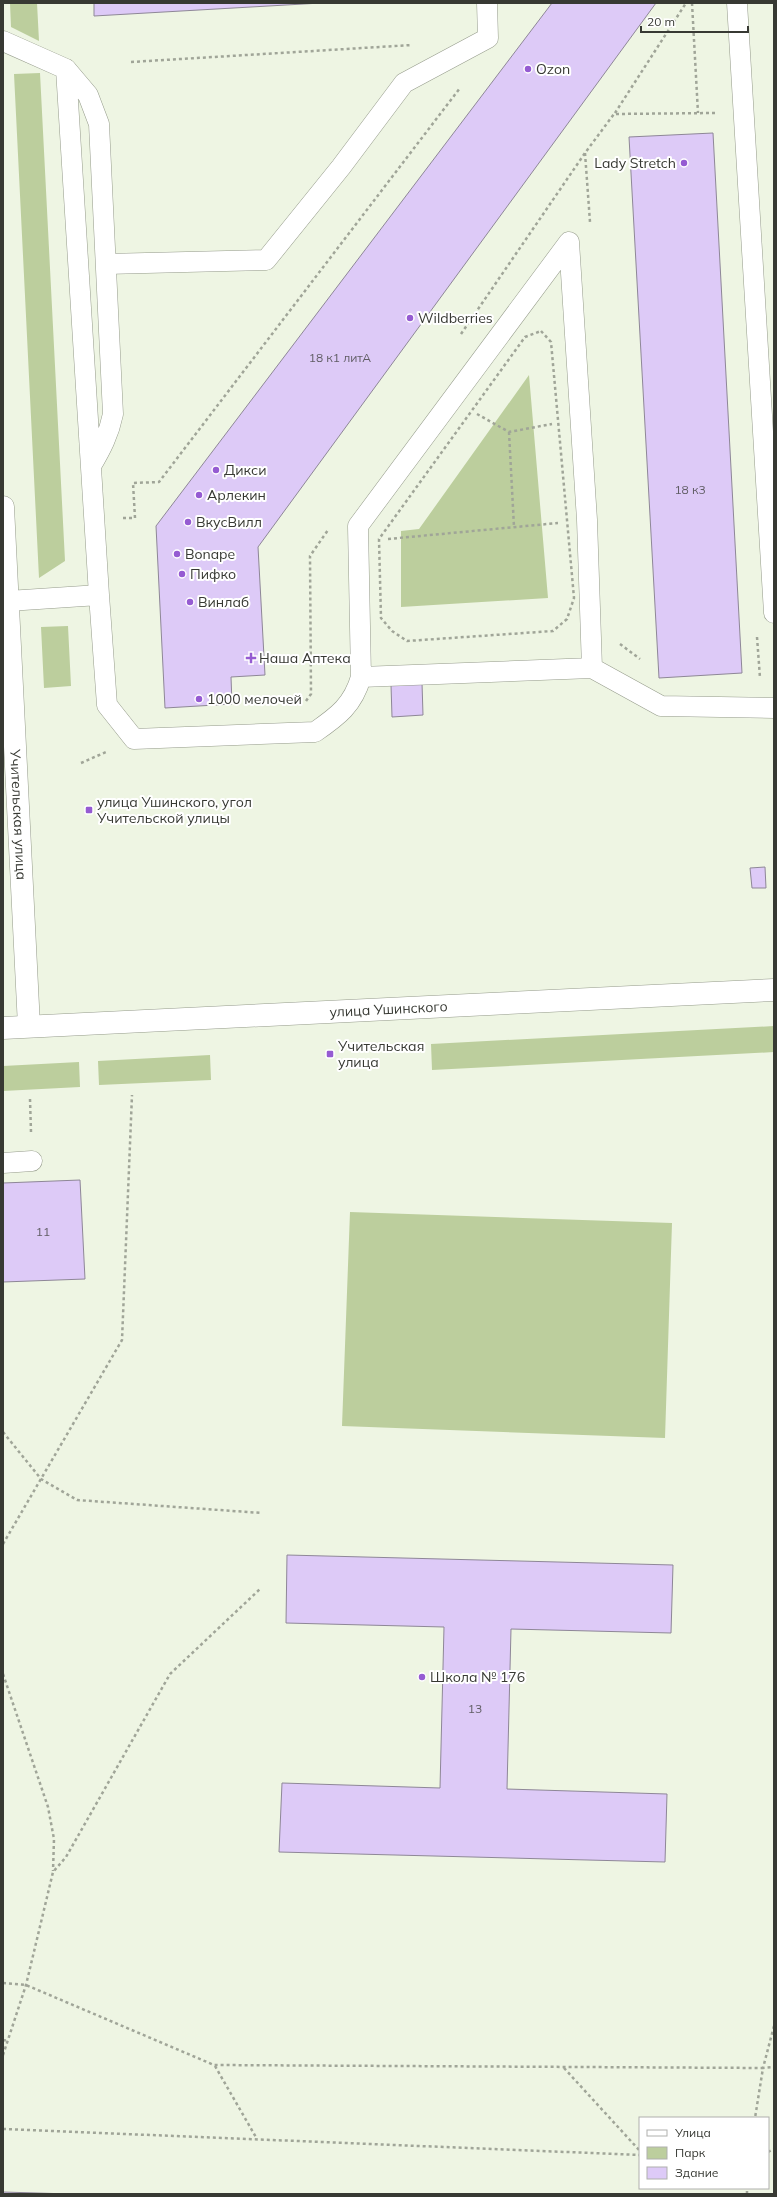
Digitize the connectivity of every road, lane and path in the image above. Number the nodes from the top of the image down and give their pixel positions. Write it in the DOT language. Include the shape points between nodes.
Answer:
graph roads {
  1 [pos="487,3"];
  2 [pos="686,3"];
  3 [pos="692,3"];
  4 [pos="737,3"];
  5 [pos="3,41"];
  6 [pos="66,70"];
  7 [pos="698,113"];
  8 [pos="614,114"];
  9 [pos="720,116"];
  10 [pos="585,153"];
  11 [pos="590,225"];
  12 [pos="93,265"];
  13 [pos="459,337"];
  14 [pos="472,411"];
  15 [pos="559,423"];
  16 [pos="509,432"];
  17 [pos="91,466"];
  18 [pos="133,483"];
  19 [pos="3,507"];
  20 [pos="587,520"];
  21 [pos="567,522"];
  22 [pos="122,526"];
  23 [pos="358,526"];
  24 [pos="514,527"];
  25 [pos="379,539"];
  26 [pos="99,595"];
  27 [pos="8,601"];
  28 [pos="774,613"];
  29 [pos="757,632"];
  30 [pos="617,641"];
  31 [pos="642,660"];
  32 [pos="592,668"];
  33 [pos="361,677"];
  34 [pos="767,679"];
  35 [pos="752,680"];
  36 [pos="760,680"];
  37 [pos="304,704"];
  38 [pos="774,708"];
  39 [pos="774,990"];
  40 [pos="29,1026"];
  41 [pos="3,1028"];
  42 [pos="132,1095"];
  43 [pos="32,1161"];
  44 [pos="3,1163"];
  45 [pos="3,1432"];
  46 [pos="41,1479"];
  47 [pos="262,1513"];
  48 [pos="3,1544"];
  49 [pos="260,1589"];
  50 [pos="3,1674"];
  51 [pos="53,1872"];
  52 [pos="3,1983"];
  53 [pos="26,1985"];
  54 [pos="774,2026"];
  55 [pos="3,2040"];
  56 [pos="8,2041"];
  57 [pos="3,2055"];
  58 [pos="214,2065"];
  59 [pos="563,2067"];
  60 [pos="774,2067"];
  61 [pos="763,2068"];
  62 [pos="755,2117"];
  63 [pos="3,2129"];
  64 [pos="257,2140"];
  65 [pos="639,2150"];
  66 [pos="639,2155"];
  1 -- 12 [label="lane" via="488,38 404,82 341,167 266,260"];
  2 -- 8 [label="path"];
  3 -- 7 [label="path"];
  4 -- 28 [label="lane"];
  5 -- 6 [label="lane"];
  6 -- 12 [label="lane"];
  6 -- 12 [label="lane" via="88,95 100,124"];
  7 -- 8 [label="path"];
  7 -- 9 [label="path"];
  8 -- 10 [label="path"];
  10 -- 11 [label="path"];
  10 -- 13 [label="path"];
  12 -- 17 [label="lane"];
  12 -- 17 [label="lane" via="113,414 104,443"];
  14 -- 15 [label="path" via="525,337 540,331 551,342"];
  14 -- 16 [label="path"];
  14 -- 25 [label="path"];
  15 -- 16 [label="path"];
  15 -- 21 [label="path"];
  16 -- 24 [label="path"];
  17 -- 26 [label="lane"];
  18 -- 22 [label="path" via="135,518 122,518"];
  19 -- 27 [label="street, Учительская улица"];
  20 -- 21 [label="path"];
  20 -- 23 [label="lane" via="569,242"];
  20 -- 32 [label="lane"];
  21 -- 24 [label="path"];
  21 -- 25 [label="path" via="574,598 567,619 552,631 407,641 392,631 381,618"];
  23 -- 25 [label="path"];
  23 -- 33 [label="lane"];
  23 -- 37 [label="path" via="338,515 310,556 311,694"];
  24 -- 25 [label="path"];
  26 -- 27 [label="lane"];
  26 -- 33 [label="lane" via="107,705 134,738 315,732 349,703 356,694"];
  27 -- 40 [label="street, Учительская улица"];
  29 -- 36 [label="path"];
  30 -- 31 [label="path"];
  32 -- 33 [label="lane"];
  32 -- 38 [label="lane" via="661,706"];
  34 -- 36 [label="path"];
  35 -- 36 [label="path"];
  39 -- 40 [label="street, улица Ушинского"];
  40 -- 41 [label="street, улица Ушинского"];
  42 -- 46 [label="path" via="122,1340"];
  43 -- 44 [label="lane"];
  45 -- 46 [label="path"];
  46 -- 47 [label="path" via="77,1500"];
  46 -- 48 [label="path"];
  49 -- 51 [label="path" via="170,1674 66,1857"];
  50 -- 51 [label="path" via="48,1808 54,1839"];
  51 -- 53 [label="path"];
  52 -- 53 [label="path"];
  53 -- 56 [label="path"];
  53 -- 58 [label="path"];
  54 -- 61 [label="path"];
  55 -- 56 [label="path"];
  56 -- 57 [label="path"];
  58 -- 59 [label="path"];
  58 -- 64 [label="path"];
  59 -- 61 [label="path"];
  59 -- 65 [label="path"];
  60 -- 61 [label="path"];
  61 -- 62 [label="path"];
  63 -- 64 [label="path"];
  64 -- 66 [label="path"];
}
